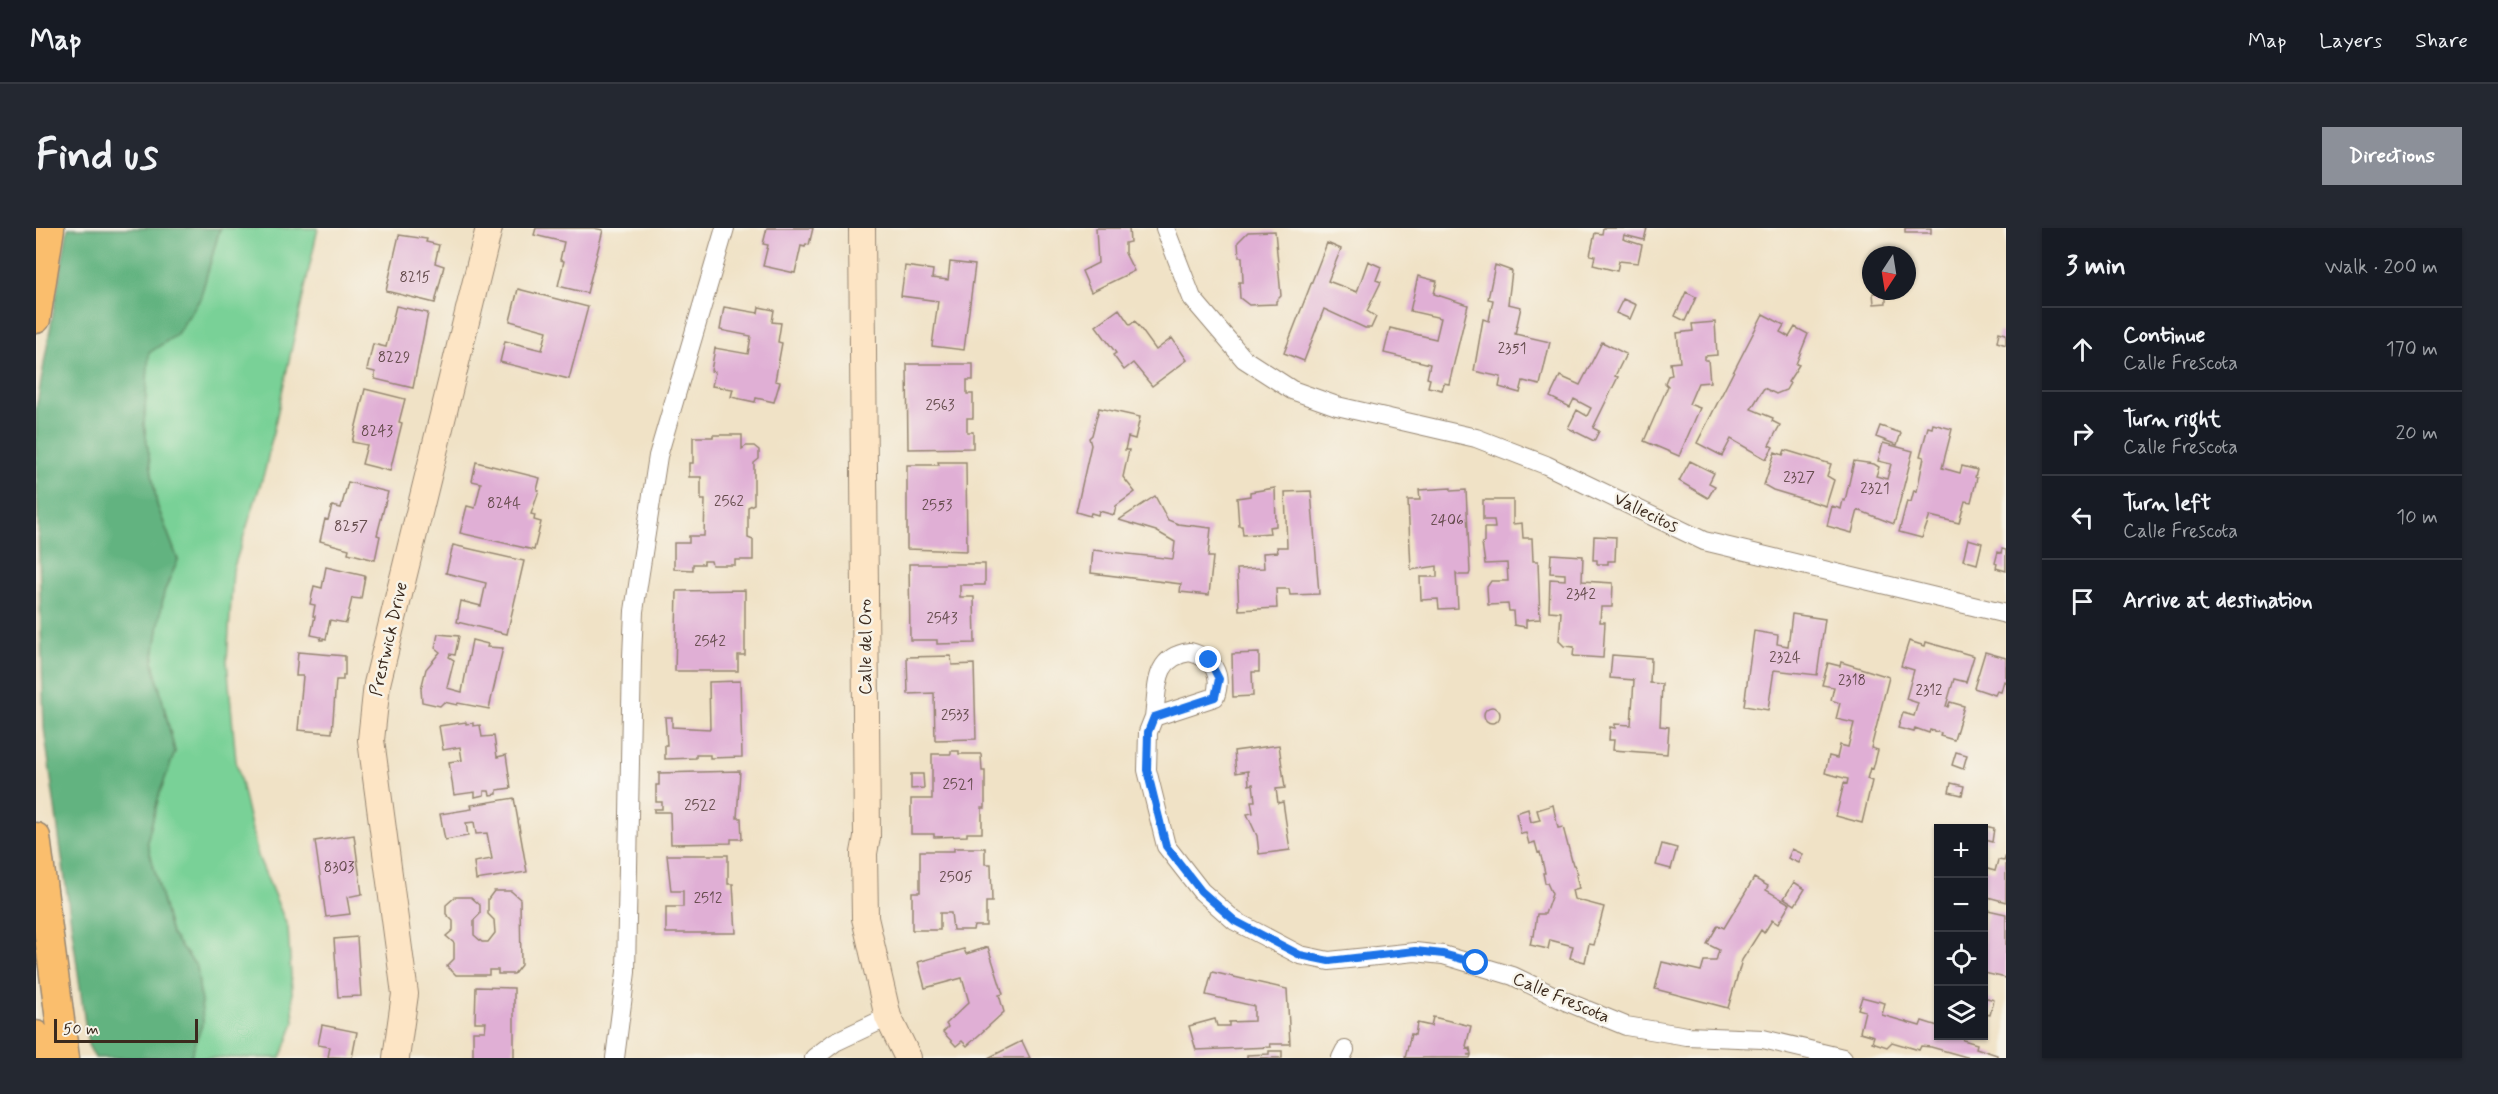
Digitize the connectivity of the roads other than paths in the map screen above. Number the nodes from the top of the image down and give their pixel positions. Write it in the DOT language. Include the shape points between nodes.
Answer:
graph roads {
  1 [pos="50,228"];
  2 [pos="489,228"];
  3 [pos="725,228"];
  4 [pos="862,228"];
  5 [pos="1165,228"];
  6 [pos="36,319"];
  7 [pos="2006,614"];
  8 [pos="1154,717"];
  9 [pos="36,837"];
  10 [pos="888,1017"];
  11 [pos="36,1035"];
  12 [pos="39,1058"];
  13 [pos="65,1058"];
  14 [pos="396,1058"];
  15 [pos="615,1058"];
  16 [pos="814,1058"];
  17 [pos="908,1058"];
  18 [pos="1843,1058"];
  1 -- 6 [label="main road"];
  2 -- 14 [label="street, Prestwick Drive" via="376,684 371,740 405,994"];
  3 -- 15 [label="street" via="658,456 634,611 626,972"];
  4 -- 10 [label="street, Calle del Oro" via="865,918"];
  5 -- 7 [label="street, Vallecitos" via="1192,298 1244,359 1292,390 1337,406 1476,438 1546,465 1704,541"];
  8 -- 18 [label="street, Calle Frescota" via="1148,732 1147,770 1166,846 1201,891 1235,921 1300,955 1329,961 1415,951 1443,954 1513,976 1626,1026 1687,1036 1763,1040"];
  9 -- 13 [label="main road"];
  10 -- 16 [label="street" via="836,1042"];
  10 -- 17 [label="street, Calle del Oro"];
  11 -- 12 [label="main road"];
}
